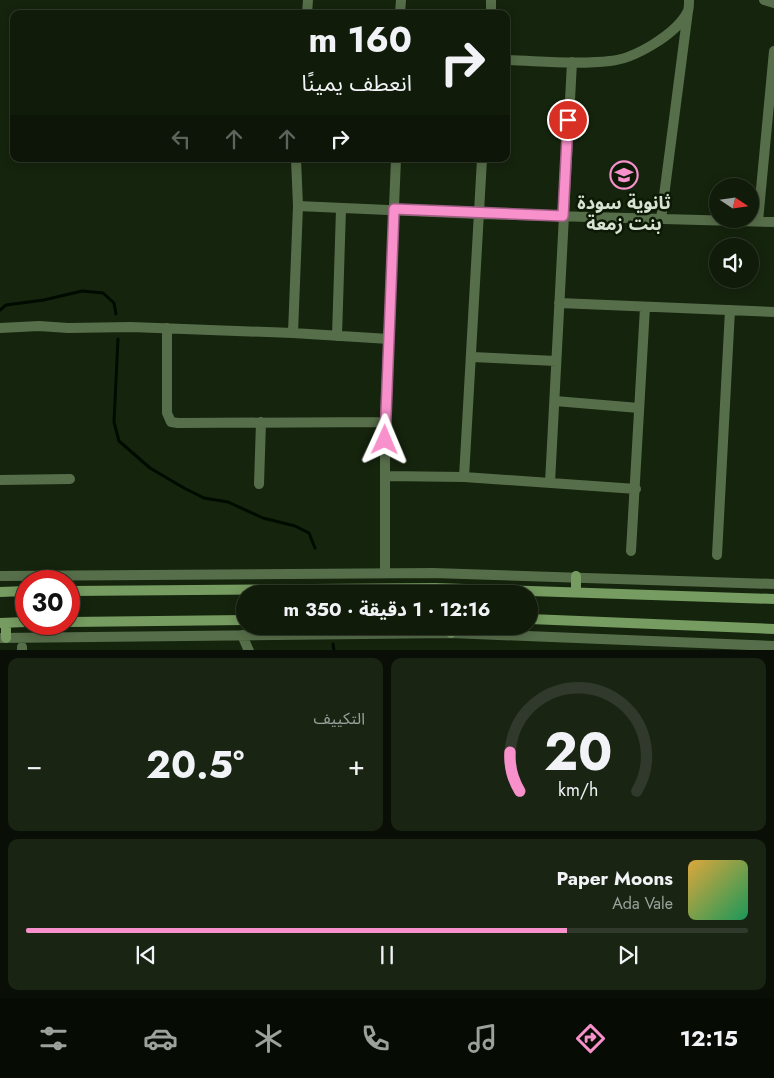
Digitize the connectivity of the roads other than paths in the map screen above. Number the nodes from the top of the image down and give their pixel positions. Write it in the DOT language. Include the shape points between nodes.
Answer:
graph roads {
  1 [pos="764,0"];
  2 [pos="774,3"];
  3 [pos="689,5"];
  4 [pos="774,51"];
  5 [pos="510,60"];
  6 [pos="572,62"];
  7 [pos="296,162"];
  8 [pos="396,162"];
  9 [pos="482,162"];
  10 [pos="298,206"];
  11 [pos="341,208"];
  12 [pos="394,209"];
  13 [pos="759,210"];
  14 [pos="478,214"];
  15 [pos="563,216"];
  16 [pos="662,219"];
  17 [pos="709,220"];
  18 [pos="759,221"];
  19 [pos="774,222"];
  20 [pos="560,303"];
  21 [pos="645,308"];
  22 [pos="730,310"];
  23 [pos="774,312"];
  24 [pos="0,328"];
  25 [pos="167,328"];
  26 [pos="293,333"];
  27 [pos="337,336"];
  28 [pos="388,339"];
  29 [pos="472,357"];
  30 [pos="556,361"];
  31 [pos="555,401"];
  32 [pos="639,408"];
  33 [pos="261,422"];
  34 [pos="386,422"];
  35 [pos="385,476"];
  36 [pos="464,477"];
  37 [pos="70,479"];
  38 [pos="0,480"];
  39 [pos="550,483"];
  40 [pos="259,484"];
  41 [pos="636,489"];
  42 [pos="631,552"];
  43 [pos="717,555"];
  44 [pos="385,572"];
  45 [pos="0,576"];
  46 [pos="576,576"];
  47 [pos="774,584"];
  48 [pos="15,591"];
  49 [pos="80,591"];
  50 [pos="0,592"];
  51 [pos="576,592"];
  52 [pos="774,599"];
  53 [pos="538,619"];
  54 [pos="236,620"];
  55 [pos="80,622"];
  56 [pos="3,623"];
  57 [pos="774,629"];
  58 [pos="242,635"];
  59 [pos="506,635"];
  60 [pos="3,638"];
  61 [pos="615,645"];
  62 [pos="774,646"];
  63 [pos="249,650"];
  1 -- 2 [label="street"];
  3 -- 6 [label="street" via="673,30 658,42 611,61"];
  3 -- 16 [label="street"];
  4 -- 13 [label="street"];
  5 -- 6 [label="street"];
  6 -- 15 [label="street"];
  7 -- 10 [label="street"];
  8 -- 12 [label="street"];
  9 -- 14 [label="street"];
  10 -- 11 [label="street"];
  10 -- 26 [label="street"];
  11 -- 12 [label="street"];
  11 -- 27 [label="street"];
  12 -- 14 [label="street"];
  12 -- 28 [label="street"];
  14 -- 15 [label="street"];
  14 -- 29 [label="street"];
  15 -- 16 [label="street"];
  15 -- 20 [label="street"];
  16 -- 17 [label="street"];
  18 -- 19 [label="street"];
  20 -- 21 [label="street"];
  20 -- 30 [label="street"];
  21 -- 22 [label="street"];
  21 -- 32 [label="street"];
  22 -- 23 [label="street"];
  22 -- 43 [label="street"];
  24 -- 25 [label="street"];
  25 -- 26 [label="street"];
  25 -- 33 [label="street" via="167,413 171,422"];
  26 -- 27 [label="street"];
  27 -- 28 [label="street"];
  28 -- 34 [label="street"];
  29 -- 30 [label="street"];
  29 -- 36 [label="street"];
  30 -- 31 [label="street"];
  31 -- 32 [label="street"];
  31 -- 39 [label="street"];
  32 -- 41 [label="street"];
  33 -- 34 [label="street"];
  33 -- 40 [label="street"];
  34 -- 35 [label="street"];
  35 -- 36 [label="street"];
  35 -- 44 [label="street"];
  36 -- 39 [label="street"];
  37 -- 38 [label="street"];
  39 -- 41 [label="street"];
  41 -- 42 [label="street"];
  44 -- 45 [label="street"];
  44 -- 46 [label="street"];
  46 -- 47 [label="street"];
  46 -- 51 [label="main road"];
  48 -- 50 [label="main road"];
  49 -- 51 [label="main road" via="409,588"];
  51 -- 52 [label="main road"];
  53 -- 57 [label="main road"];
  54 -- 55 [label="main road"];
  56 -- 60 [label="main road"];
  58 -- 60 [label="street"];
  58 -- 63 [label="street"];
  59 -- 61 [label="street"];
  61 -- 62 [label="street"];
}
